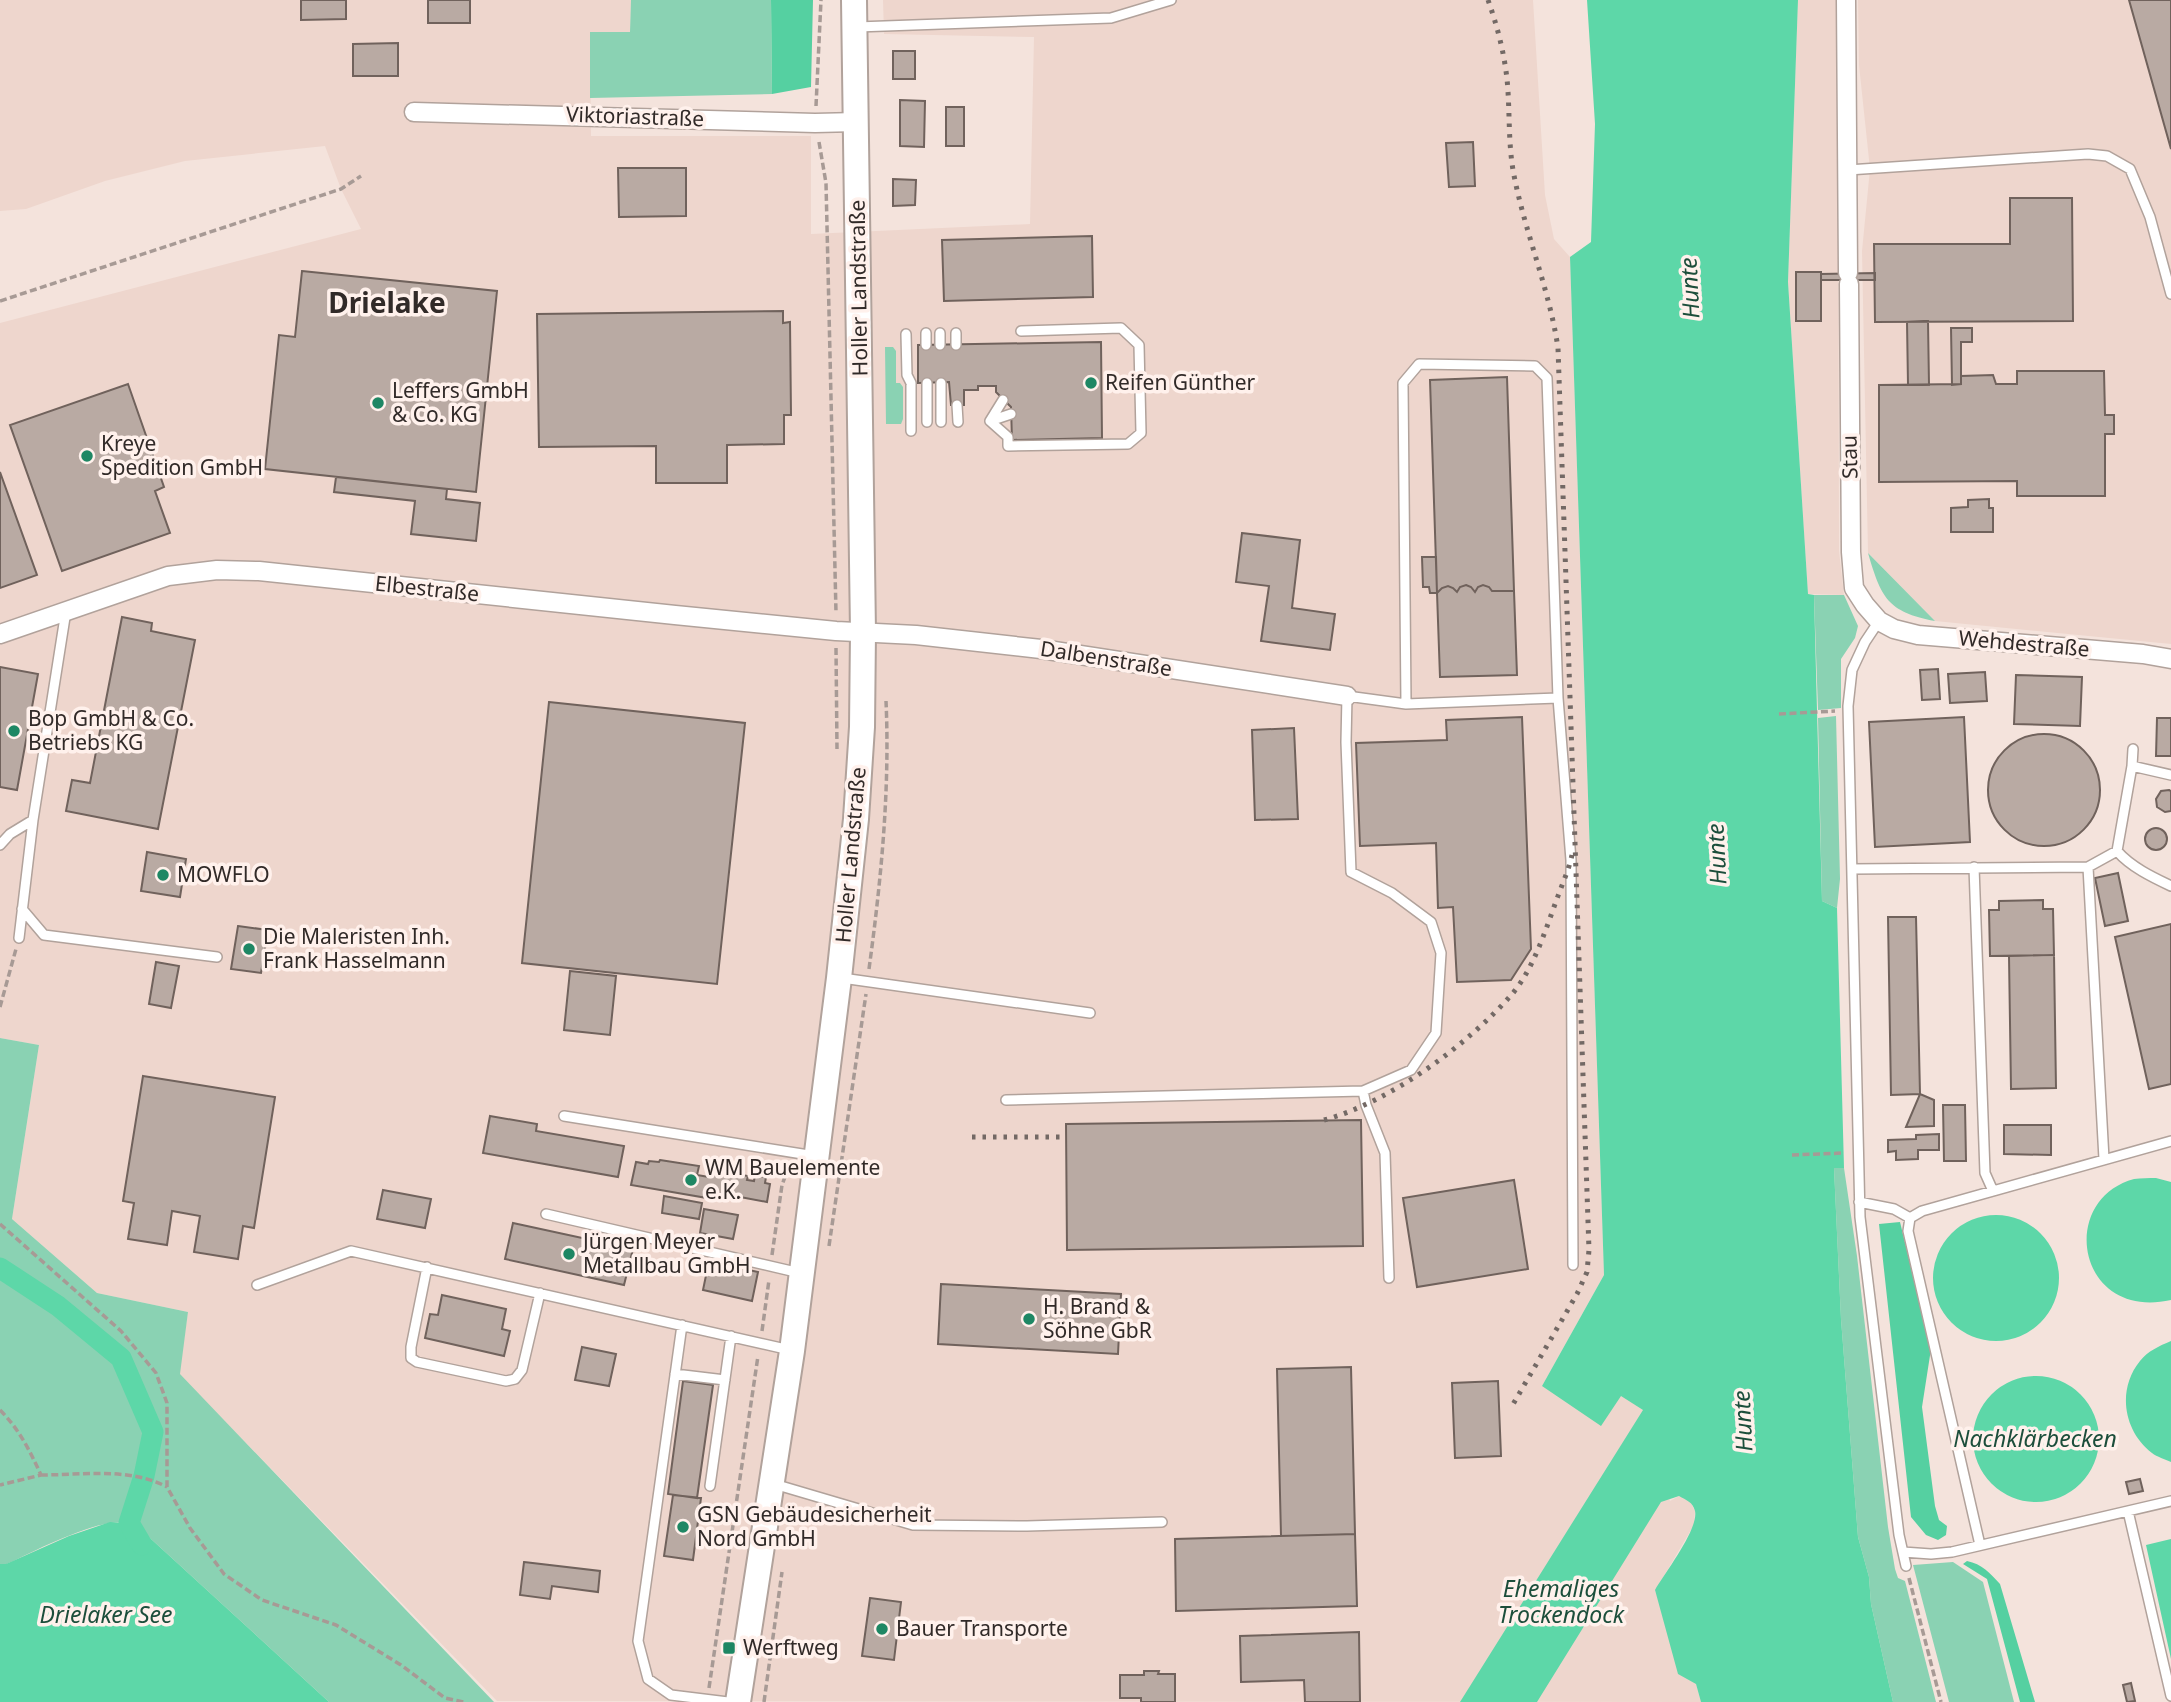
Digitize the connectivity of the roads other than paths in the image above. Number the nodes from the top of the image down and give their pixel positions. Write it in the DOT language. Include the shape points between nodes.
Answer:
graph roads {
  1 [pos="855,0"];
  2 [pos="1171,0"];
  3 [pos="1846,0"];
  4 [pos="855,27"];
  5 [pos="414,112"];
  6 [pos="857,122"];
  7 [pos="1848,170"];
  8 [pos="2171,294"];
  9 [pos="1021,331"];
  10 [pos="926,333"];
  11 [pos="940,333"];
  12 [pos="956,333"];
  13 [pos="906,334"];
  14 [pos="926,345"];
  15 [pos="940,345"];
  16 [pos="956,345"];
  17 [pos="927,383"];
  18 [pos="941,383"];
  19 [pos="1003,400"];
  20 [pos="957,405"];
  21 [pos="1011,414"];
  22 [pos="990,421"];
  23 [pos="927,422"];
  24 [pos="941,422"];
  25 [pos="958,422"];
  26 [pos="1011,430"];
  27 [pos="911,431"];
  28 [pos="66,611"];
  29 [pos="1879,621"];
  30 [pos="863,632"];
  31 [pos="0,634"];
  32 [pos="2171,659"];
  33 [pos="1347,696"];
  34 [pos="1558,698"];
  35 [pos="1406,705"];
  36 [pos="2133,749"];
  37 [pos="2132,766"];
  38 [pos="2171,775"];
  39 [pos="33,820"];
  40 [pos="0,845"];
  41 [pos="2117,851"];
  42 [pos="1974,867"];
  43 [pos="2088,867"];
  44 [pos="1852,869"];
  45 [pos="2171,886"];
  46 [pos="22,909"];
  47 [pos="19,938"];
  48 [pos="217,957"];
  49 [pos="839,978"];
  50 [pos="1090,1013"];
  51 [pos="1363,1091"];
  52 [pos="1006,1100"];
  53 [pos="564,1116"];
  54 [pos="2171,1141"];
  55 [pos="805,1154"];
  56 [pos="2104,1159"];
  57 [pos="1993,1191"];
  58 [pos="1859,1202"];
  59 [pos="546,1214"];
  60 [pos="1910,1218"];
  61 [pos="1573,1265"];
  62 [pos="427,1267"];
  63 [pos="801,1274"];
  64 [pos="1389,1278"];
  65 [pos="257,1285"];
  66 [pos="540,1293"];
  67 [pos="682,1325"];
  68 [pos="731,1336"];
  69 [pos="792,1351"];
  70 [pos="676,1374"];
  71 [pos="724,1380"];
  72 [pos="772,1484"];
  73 [pos="710,1486"];
  74 [pos="2171,1501"];
  75 [pos="2128,1511"];
  76 [pos="1162,1522"];
  77 [pos="1980,1545"];
  78 [pos="1903,1552"];
  79 [pos="1906,1566"];
  80 [pos="2171,1696"];
  81 [pos="728,1702"];
  82 [pos="738,1702"];
  1 -- 4 [label="main road, Holler Landstraße"];
  2 -- 4 [label="lane" via="1111,18"];
  3 -- 7 [label="street, Stau"];
  4 -- 6 [label="main road, Holler Landstraße"];
  5 -- 6 [label="street, Viktoriastraße"];
  6 -- 30 [label="main road, Holler Landstraße"];
  7 -- 8 [label="lane" via="2107,156 2130,169 2150,217"];
  7 -- 29 [label="street, Stau" via="1851,552 1854,588"];
  9 -- 22 [label="lane" via="1121,328 1139,345 1140,433 1128,444 1008,446 1008,437"];
  10 -- 14 [label="lane"];
  11 -- 15 [label="lane"];
  12 -- 16 [label="lane"];
  13 -- 27 [label="lane"];
  17 -- 23 [label="lane"];
  18 -- 24 [label="lane"];
  19 -- 22 [label="lane"];
  20 -- 25 [label="lane"];
  21 -- 22 [label="lane"];
  22 -- 26 [label="lane"];
  28 -- 30 [label="street, Elbestraße" via="168,576 259,571"];
  28 -- 31 [label="street, Elbestraße"];
  28 -- 39 [label="lane"];
  29 -- 32 [label="street, Wehdestraße" via="1918,635"];
  29 -- 44 [label="lane" via="1852,670 1848,706"];
  30 -- 33 [label="street, Dalbenstraße" via="1041,649"];
  30 -- 49 [label="main road, Holler Landstraße" via="856,819"];
  33 -- 35 [label="lane"];
  33 -- 51 [label="lane" via="1351,872 1392,893 1431,922 1441,953 1436,1033 1411,1070"];
  34 -- 35 [label="lane"];
  34 -- 35 [label="lane" via="1547,378 1535,366 1419,365 1404,383"];
  34 -- 61 [label="lane" via="1571,860"];
  36 -- 37 [label="lane"];
  37 -- 38 [label="lane"];
  37 -- 41 [label="lane"];
  39 -- 40 [label="lane"];
  39 -- 46 [label="lane"];
  41 -- 43 [label="lane"];
  41 -- 45 [label="lane"];
  42 -- 43 [label="lane"];
  42 -- 44 [label="lane"];
  42 -- 57 [label="lane" via="1985,1173"];
  43 -- 56 [label="lane"];
  44 -- 58 [label="lane"];
  46 -- 47 [label="lane"];
  46 -- 48 [label="lane" via="44,935"];
  49 -- 50 [label="lane"];
  49 -- 55 [label="main road, Holler Landstraße"];
  51 -- 52 [label="lane"];
  51 -- 64 [label="lane" via="1385,1153"];
  53 -- 55 [label="lane"];
  54 -- 56 [label="lane"];
  55 -- 63 [label="main road, Holler Landstraße"];
  56 -- 57 [label="lane"];
  57 -- 60 [label="lane"];
  58 -- 60 [label="lane" via="1875,1203"];
  58 -- 78 [label="lane"];
  59 -- 63 [label="lane"];
  60 -- 77 [label="lane" via="1908,1231"];
  62 -- 65 [label="lane" via="351,1251"];
  62 -- 66 [label="lane"];
  62 -- 66 [label="lane" via="411,1347 411,1358 417,1362 506,1381 515,1379 522,1370"];
  63 -- 69 [label="main road, Holler Landstraße"];
  66 -- 67 [label="lane"];
  67 -- 68 [label="lane"];
  67 -- 70 [label="lane"];
  68 -- 69 [label="lane"];
  68 -- 71 [label="lane"];
  69 -- 72 [label="main road, Holler Landstraße"];
  70 -- 71 [label="lane"];
  70 -- 81 [label="lane" via="638,1641 648,1679 671,1695"];
  71 -- 73 [label="lane"];
  72 -- 76 [label="lane" via="913,1525"];
  72 -- 82 [label="main road, Holler Landstraße"];
  74 -- 75 [label="lane"];
  75 -- 77 [label="lane"];
  75 -- 80 [label="lane"];
  77 -- 78 [label="lane" via="1941,1553"];
  78 -- 79 [label="lane"];
}
